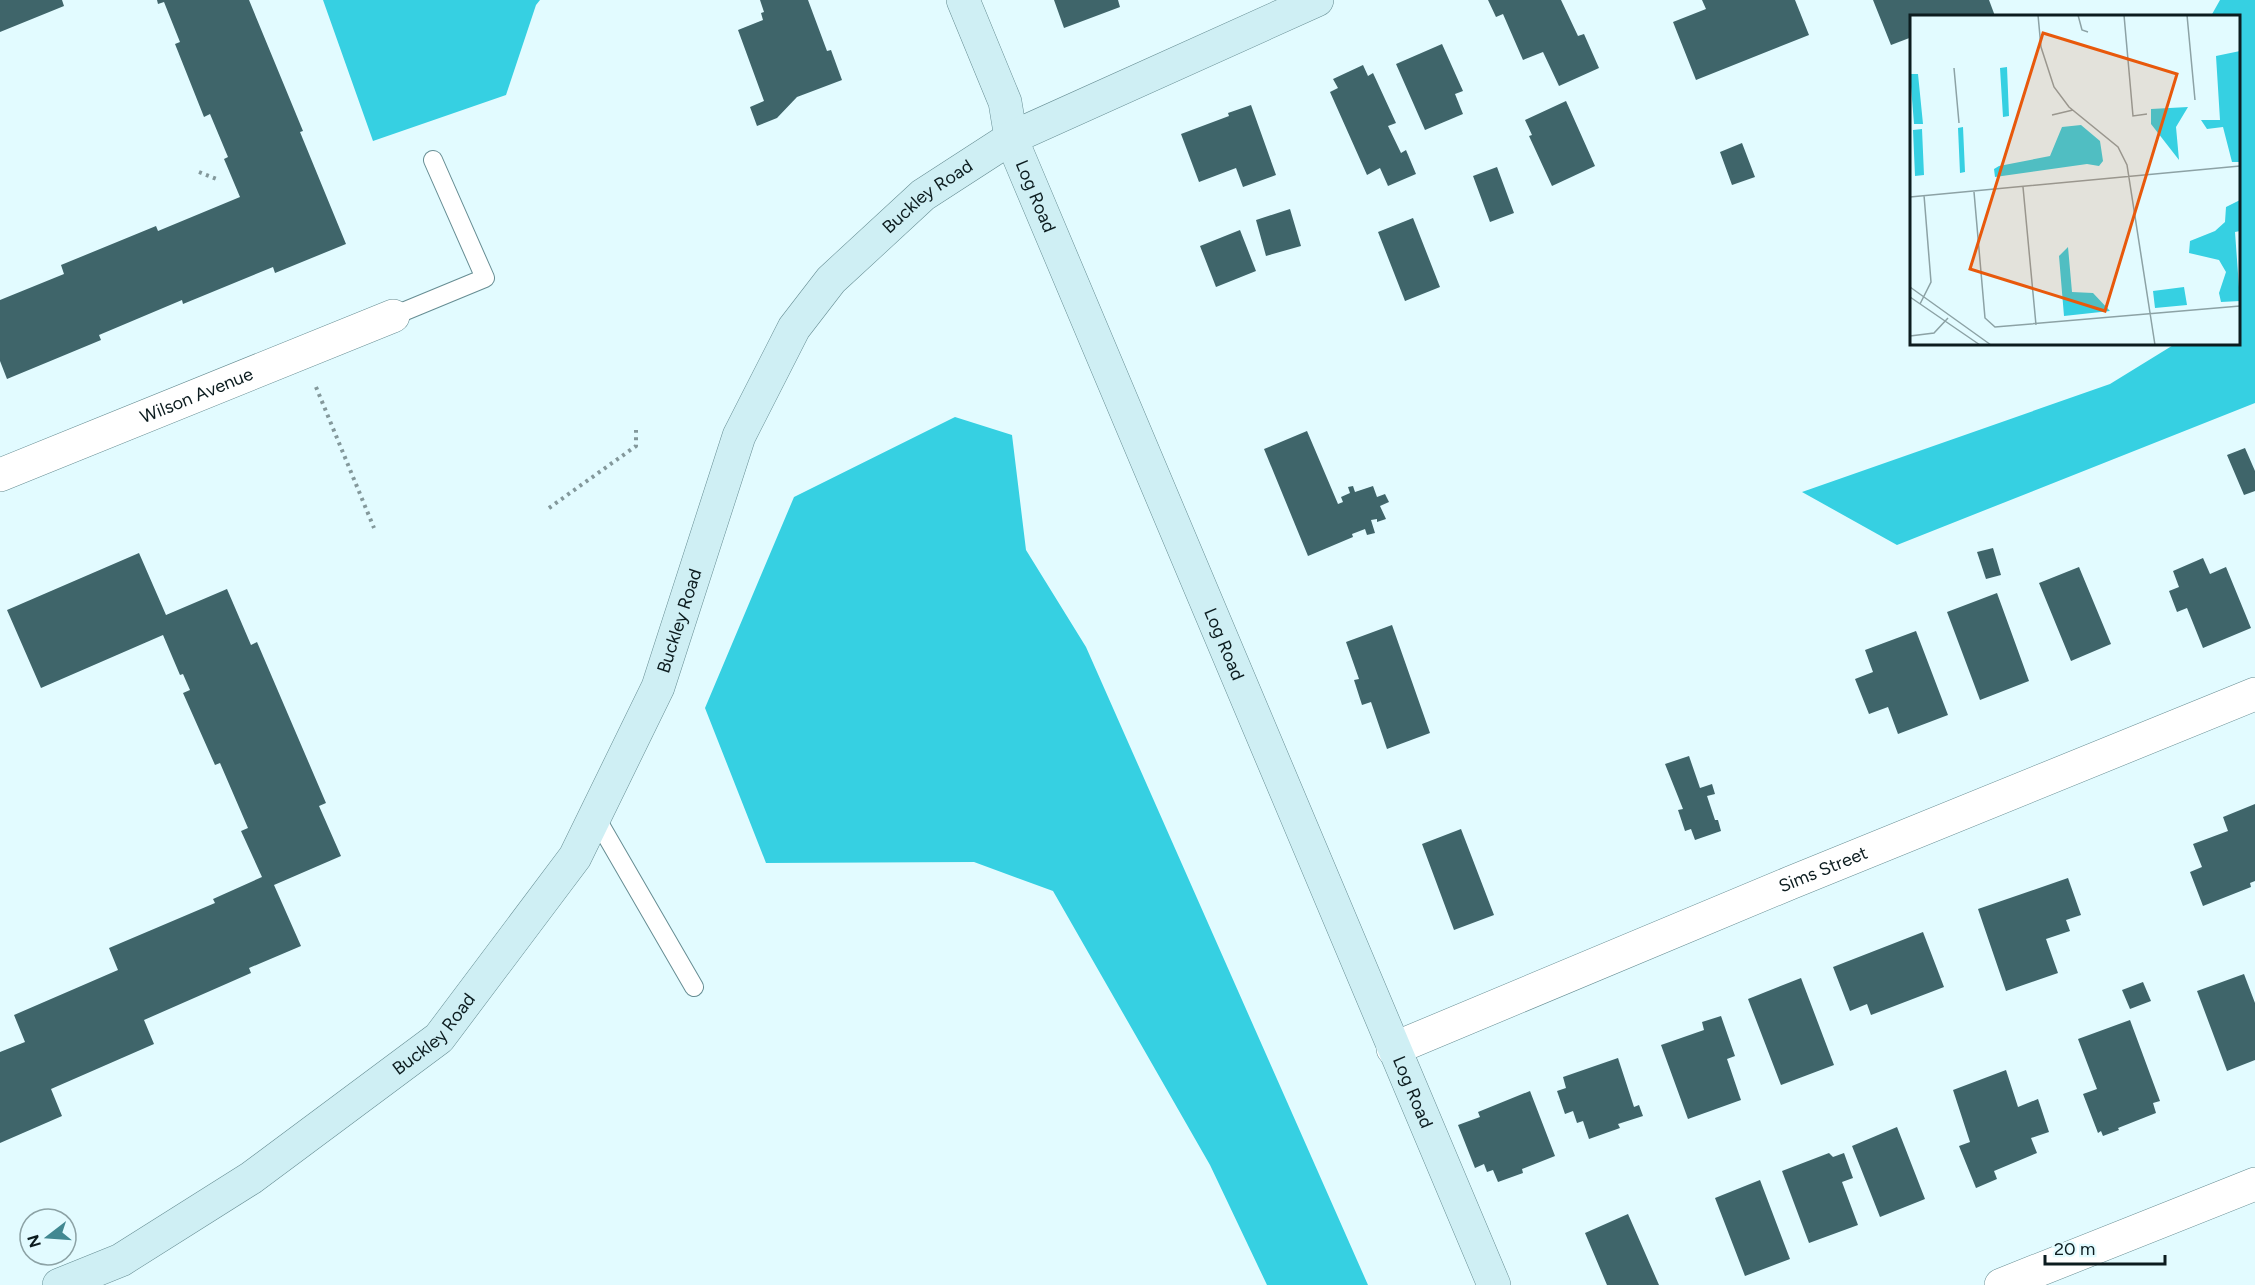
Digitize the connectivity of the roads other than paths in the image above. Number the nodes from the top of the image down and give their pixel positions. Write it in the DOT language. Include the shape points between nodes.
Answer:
graph roads {
  1 [pos="963,0"];
  2 [pos="1317,0"];
  3 [pos="1011,138"];
  4 [pos="433,160"];
  5 [pos="393,316"];
  6 [pos="0,475"];
  7 [pos="2255,694"];
  8 [pos="595,816"];
  9 [pos="694,987"];
  10 [pos="1393,1049"];
  11 [pos="2255,1184"];
  12 [pos="59,1285"];
  13 [pos="1494,1285"];
  14 [pos="2001,1285"];
  1 -- 3 [label="street, Log Road" via="1005,102"];
  2 -- 3 [label="street, Buckley Road"];
  3 -- 8 [label="street, Buckley Road" via="923,195 831,280 794,328 740,436 658,687"];
  3 -- 10 [label="street, Log Road"];
  4 -- 5 [label="lane" via="485,278"];
  5 -- 6 [label="street, Wilson Avenue"];
  7 -- 10 [label="street, Sims Street"];
  8 -- 9 [label="lane"];
  8 -- 12 [label="street, Buckley Road" via="575,857 439,1038 251,1178 121,1260"];
  10 -- 13 [label="street, Log Road"];
  11 -- 14 [label="street"];
}
